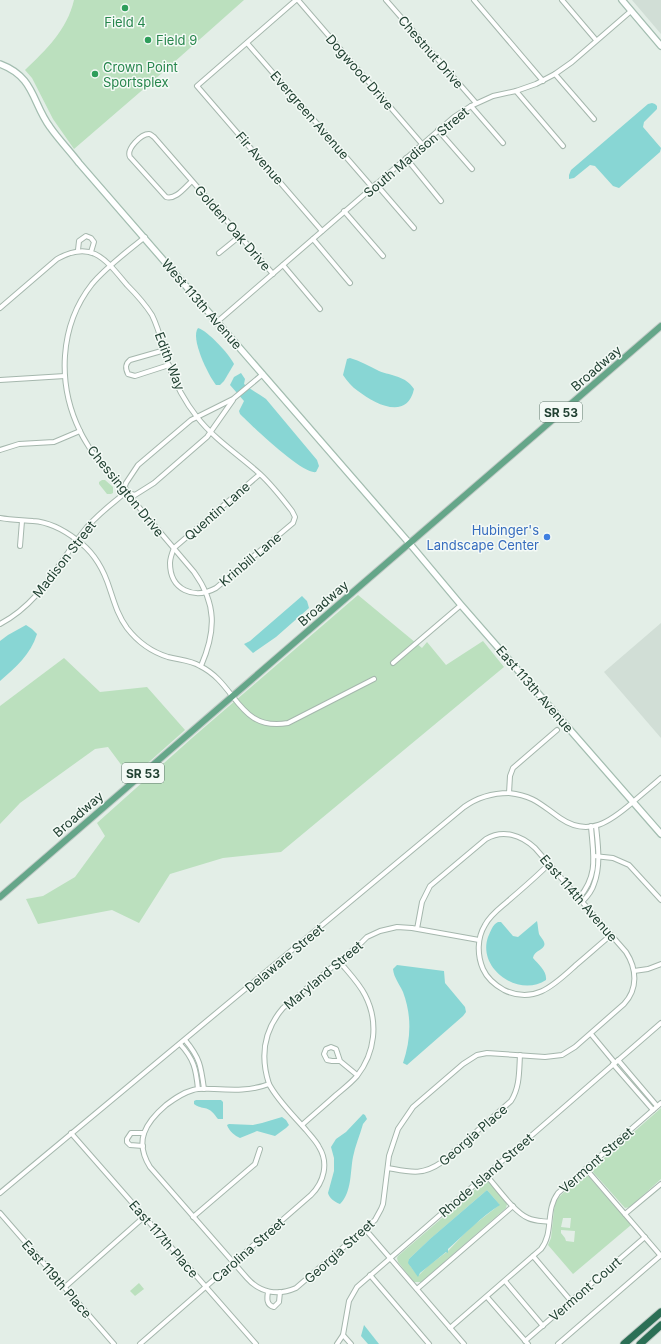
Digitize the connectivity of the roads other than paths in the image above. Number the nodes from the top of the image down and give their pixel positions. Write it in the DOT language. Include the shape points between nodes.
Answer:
graph roads {
  1 [pos="297,0"];
  2 [pos="386,0"];
  3 [pos="474,0"];
  4 [pos="562,0"];
  5 [pos="622,0"];
  6 [pos="631,10"];
  7 [pos="596,40"];
  8 [pos="247,42"];
  9 [pos="661,46"];
  10 [pos="0,64"];
  11 [pos="555,74"];
  12 [pos="543,81"];
  13 [pos="516,91"];
  14 [pos="476,104"];
  15 [pos="471,106"];
  16 [pos="594,119"];
  17 [pos="438,130"];
  18 [pos="503,143"];
  19 [pos="422,144"];
  20 [pos="563,146"];
  21 [pos="406,158"];
  22 [pos="472,169"];
  23 [pos="192,181"];
  24 [pos="376,184"];
  25 [pos="372,187"];
  26 [pos="441,201"];
  27 [pos="344,211"];
  28 [pos="414,228"];
  29 [pos="322,231"];
  30 [pos="240,236"];
  31 [pos="145,237"];
  32 [pos="313,239"];
  33 [pos="78,250"];
  34 [pos="91,252"];
  35 [pos="219,253"];
  36 [pos="383,256"];
  37 [pos="282,265"];
  38 [pos="111,266"];
  39 [pos="273,274"];
  40 [pos="350,283"];
  41 [pos="0,308"];
  42 [pos="320,309"];
  43 [pos="217,322"];
  44 [pos="661,326"];
  45 [pos="165,350"];
  46 [pos="169,365"];
  47 [pos="262,374"];
  48 [pos="65,376"];
  49 [pos="0,380"];
  50 [pos="233,399"];
  51 [pos="197,417"];
  52 [pos="80,431"];
  53 [pos="210,433"];
  54 [pos="0,450"];
  55 [pos="260,474"];
  56 [pos="126,492"];
  57 [pos="0,518"];
  58 [pos="22,521"];
  59 [pos="293,523"];
  60 [pos="77,540"];
  61 [pos="410,544"];
  62 [pos="20,546"];
  63 [pos="174,548"];
  64 [pos="206,593"];
  65 [pos="461,605"];
  66 [pos="0,624"];
  67 [pos="393,663"];
  68 [pos="201,666"];
  69 [pos="374,679"];
  70 [pos="233,696"];
  71 [pos="557,730"];
  72 [pos="661,778"];
  73 [pos="509,794"];
  74 [pos="633,802"];
  75 [pos="593,826"];
  76 [pos="661,834"];
  77 [pos="597,856"];
  78 [pos="549,864"];
  79 [pos="0,896"];
  80 [pos="579,898"];
  81 [pos="661,900"];
  82 [pos="582,902"];
  83 [pos="417,929"];
  84 [pos="611,935"];
  85 [pos="479,940"];
  86 [pos="339,961"];
  87 [pos="661,964"];
  88 [pos="634,971"];
  89 [pos="661,1023"];
  90 [pos="591,1034"];
  91 [pos="185,1040"];
  92 [pos="180,1044"];
  93 [pos="520,1055"];
  94 [pos="340,1061"];
  95 [pos="616,1063"];
  96 [pos="357,1075"];
  97 [pos="269,1084"];
  98 [pos="198,1089"];
  99 [pos="204,1089"];
  100 [pos="659,1104"];
  101 [pos="653,1110"];
  102 [pos="302,1125"];
  103 [pos="144,1133"];
  104 [pos="72,1134"];
  105 [pos="143,1146"];
  106 [pos="260,1149"];
  107 [pos="388,1168"];
  108 [pos="586,1169"];
  109 [pos="486,1175"];
  110 [pos="661,1184"];
  111 [pos="0,1193"];
  112 [pos="513,1206"];
  113 [pos="0,1213"];
  114 [pos="626,1214"];
  115 [pos="144,1217"];
  116 [pos="193,1217"];
  117 [pos="549,1222"];
  118 [pos="365,1229"];
  119 [pos="645,1237"];
  120 [pos="661,1255"];
  121 [pos="533,1256"];
  122 [pos="390,1258"];
  123 [pos="233,1263"];
  124 [pos="370,1275"];
  125 [pos="505,1281"];
  126 [pos="65,1287"];
  127 [pos="206,1287"];
  128 [pos="417,1289"];
  129 [pos="268,1292"];
  130 [pos="280,1292"];
  131 [pos="487,1297"];
  132 [pos="571,1301"];
  133 [pos="661,1312"];
  134 [pos="661,1325"];
  135 [pos="543,1326"];
  136 [pos="450,1328"];
  137 [pos="343,1335"];
  138 [pos="526,1343"];
  139 [pos="114,1344"];
  140 [pos="140,1344"];
  141 [pos="256,1344"];
  142 [pos="337,1344"];
  143 [pos="351,1344"];
  144 [pos="429,1344"];
  145 [pos="464,1344"];
  146 [pos="558,1344"];
  147 [pos="624,1344"];
  148 [pos="640,1344"];
  1 -- 8 [label="street"];
  1 -- 19 [label="street, Dogwood Drive"];
  2 -- 14 [label="street, Chestnut Drive"];
  3 -- 12 [label="street"];
  4 -- 7 [label="street"];
  5 -- 6 [label="street"];
  6 -- 7 [label="street, South Madison Street"];
  6 -- 9 [label="street"];
  7 -- 11 [label="street, South Madison Street"];
  8 -- 25 [label="street, Evergreen Avenue"];
  8 -- 29 [label="street, Fir Avenue" via="197,86"];
  10 -- 31 [label="street, West 113th Avenue" via="15,72 30,87 49,126"];
  11 -- 12 [label="street, South Madison Street"];
  11 -- 16 [label="street"];
  12 -- 13 [label="street, South Madison Street"];
  13 -- 14 [label="street, South Madison Street" via="494,96"];
  13 -- 20 [label="street"];
  14 -- 15 [label="street, South Madison Street"];
  15 -- 17 [label="street, South Madison Street"];
  15 -- 18 [label="street"];
  17 -- 19 [label="street, South Madison Street"];
  17 -- 22 [label="street"];
  19 -- 21 [label="street, South Madison Street"];
  21 -- 24 [label="street, South Madison Street"];
  21 -- 26 [label="street"];
  23 -- 23 [label="street, Golden Oak Drive" via="151,134 147,134 132,145 128,154 166,197 175,196"];
  23 -- 30 [label="street, Golden Oak Drive"];
  24 -- 25 [label="street, South Madison Street"];
  24 -- 28 [label="street"];
  25 -- 27 [label="street, South Madison Street"];
  27 -- 29 [label="street, South Madison Street"];
  27 -- 36 [label="street"];
  29 -- 32 [label="street, South Madison Street"];
  30 -- 35 [label="street"];
  30 -- 39 [label="street, Golden Oak Drive"];
  31 -- 38 [label="street, Chessington Drive"];
  31 -- 43 [label="street, West 113th Avenue"];
  32 -- 37 [label="street, South Madison Street"];
  32 -- 40 [label="street"];
  33 -- 34 [label="street, Edith Way"];
  33 -- 34 [label="street" via="79,241 86,236 94,242"];
  33 -- 41 [label="street" via="57,259"];
  34 -- 38 [label="street, Edith Way"];
  37 -- 39 [label="street, South Madison Street"];
  37 -- 42 [label="street"];
  38 -- 45 [label="street, Edith Way" via="151,315"];
  38 -- 48 [label="street, Chessington Drive" via="92,284 73,317 66,344"];
  39 -- 43 [label="street, South Madison Street"];
  43 -- 47 [label="street, West 113th Avenue"];
  44 -- 61 [label="main road, Broadway / SR 53"];
  45 -- 46 [label="street, Edith Way"];
  45 -- 46 [label="street" via="130,360 126,370 128,374 135,376"];
  46 -- 51 [label="street, Edith Way"];
  47 -- 50 [label="street"];
  47 -- 61 [label="street, West 113th Avenue"];
  48 -- 49 [label="street"];
  48 -- 52 [label="street, Chessington Drive" via="70,403"];
  50 -- 51 [label="street"];
  50 -- 53 [label="street"];
  51 -- 53 [label="street, Edith Way"];
  51 -- 56 [label="street" via="138,466 126,483"];
  52 -- 54 [label="street" via="54,442 19,444"];
  52 -- 56 [label="street, Chessington Drive" via="92,452"];
  53 -- 55 [label="street, Edith Way"];
  53 -- 56 [label="street" via="154,484 132,495"];
  55 -- 59 [label="street, Edith Way" via="292,511 295,517"];
  55 -- 63 [label="street, Quentin Lane"];
  56 -- 60 [label="street, Madison Street" via="100,514"];
  56 -- 63 [label="street, Chessington Drive"];
  57 -- 58 [label="street"];
  58 -- 60 [label="street" via="48,524"];
  58 -- 62 [label="street"];
  59 -- 64 [label="street, Krinbill Lane" via="216,588"];
  60 -- 66 [label="street, Madison Street" via="40,592 10,619"];
  60 -- 68 [label="street" via="103,570 121,619 132,635 157,653"];
  61 -- 65 [label="street, East 113th Avenue"];
  61 -- 70 [label="main road, Broadway / SR 53"];
  63 -- 64 [label="street, Chessington Drive" via="198,578"];
  63 -- 64 [label="street" via="170,567 176,584 186,592"];
  64 -- 68 [label="street, Chessington Drive" via="212,626 208,649"];
  65 -- 67 [label="street"];
  65 -- 74 [label="street, East 113th Avenue"];
  68 -- 70 [label="street"];
  69 -- 70 [label="street" via="288,723 277,725 253,718"];
  70 -- 79 [label="main road, Broadway / SR 53"];
  71 -- 73 [label="street" via="513,768"];
  72 -- 74 [label="street"];
  73 -- 75 [label="street, Delaware Street" via="533,799 568,823 583,827"];
  73 -- 91 [label="street, Delaware Street" via="488,795 464,807"];
  74 -- 75 [label="street" via="609,821"];
  74 -- 76 [label="street, East 113th Avenue"];
  75 -- 77 [label="street"];
  77 -- 80 [label="street" via="590,880"];
  77 -- 81 [label="street" via="613,858 629,865"];
  77 -- 82 [label="street" via="595,883"];
  78 -- 80 [label="street, East 114th Avenue"];
  78 -- 83 [label="street, East 114th Avenue" via="525,840 514,835 492,836 433,882 424,897"];
  78 -- 85 [label="street" via="489,918"];
  80 -- 82 [label="street, East 114th Avenue"];
  82 -- 84 [label="street, East 114th Avenue"];
  83 -- 85 [label="street, Maryland Street"];
  83 -- 86 [label="street, Maryland Street" via="397,927 380,931 368,937"];
  84 -- 85 [label="street" via="551,987 530,994 512,993 492,981 480,961"];
  84 -- 88 [label="street, East 114th Avenue" via="630,958"];
  86 -- 96 [label="street" via="365,995 371,1010 371,1048"];
  86 -- 97 [label="street, Maryland Street" via="283,1008 272,1024 267,1034 264,1054"];
  87 -- 88 [label="street"];
  88 -- 90 [label="street, Georgia Street" via="635,982 624,1004"];
  89 -- 95 [label="street, Rhode Island Street"];
  90 -- 93 [label="street, Georgia Street" via="562,1055"];
  90 -- 95 [label="street"];
  91 -- 92 [label="street, Delaware Street"];
  91 -- 99 [label="street" via="199,1060"];
  92 -- 98 [label="street" via="192,1060"];
  92 -- 104 [label="street, Delaware Street"];
  93 -- 107 [label="street, Georgia Street" via="477,1055 418,1102 398,1129 389,1156"];
  93 -- 107 [label="street, Georgia Place" via="518,1085 511,1101 442,1162 432,1169 416,1172"];
  94 -- 96 [label="street"];
  95 -- 100 [label="street"];
  95 -- 101 [label="street"];
  95 -- 109 [label="street, Rhode Island Street"];
  96 -- 102 [label="street"];
  97 -- 99 [label="street" via="248,1090"];
  97 -- 102 [label="street, Carolina Street"];
  98 -- 99 [label="street"];
  98 -- 103 [label="street" via="181,1095 166,1105 153,1117"];
  100 -- 101 [label="street, Vermont Street"];
  101 -- 108 [label="street, Vermont Street"];
  102 -- 123 [label="street, Carolina Street" via="322,1152 323,1178 311,1195"];
  103 -- 105 [label="street"];
  103 -- 105 [label="street" via="128,1134 127,1139 130,1145"];
  104 -- 111 [label="street, Delaware Street"];
  104 -- 115 [label="street, East 117th Place"];
  105 -- 116 [label="street" via="144,1155 150,1166"];
  106 -- 116 [label="street" via="255,1164"];
  107 -- 118 [label="street, Georgia Street" via="381,1209 375,1220"];
  108 -- 114 [label="street"];
  108 -- 117 [label="street, Vermont Street" via="555,1196"];
  109 -- 112 [label="street"];
  109 -- 122 [label="street, Rhode Island Street"];
  110 -- 114 [label="street"];
  112 -- 117 [label="street" via="529,1219"];
  112 -- 128 [label="street"];
  113 -- 126 [label="street, East 119th Place"];
  114 -- 119 [label="street"];
  115 -- 126 [label="street"];
  115 -- 127 [label="street, East 117th Place"];
  116 -- 123 [label="street"];
  117 -- 121 [label="street, Vermont Street" via="546,1242"];
  118 -- 122 [label="street"];
  118 -- 130 [label="street, Georgia Street" via="300,1286"];
  119 -- 120 [label="street"];
  119 -- 132 [label="street, Vermont Court"];
  120 -- 146 [label="street"];
  121 -- 125 [label="street, Vermont Street"];
  121 -- 132 [label="street"];
  122 -- 124 [label="street, Rhode Island Street"];
  122 -- 128 [label="street"];
  123 -- 127 [label="street, Carolina Street"];
  123 -- 129 [label="street, Georgia Street" via="250,1282"];
  124 -- 137 [label="street, Rhode Island Street" via="351,1296"];
  124 -- 144 [label="street"];
  125 -- 131 [label="street, Vermont Street"];
  125 -- 135 [label="street"];
  126 -- 139 [label="street, East 119th Place"];
  127 -- 140 [label="street, Carolina Street"];
  127 -- 141 [label="street, East 117th Place"];
  128 -- 136 [label="street"];
  129 -- 130 [label="street, Georgia Street"];
  129 -- 130 [label="street" via="267,1300 274,1307 279,1302"];
  131 -- 136 [label="street, Vermont Street"];
  131 -- 138 [label="street"];
  132 -- 135 [label="street, Vermont Court"];
  133 -- 147 [label="highway"];
  134 -- 148 [label="highway"];
  135 -- 138 [label="street, Vermont Court"];
  136 -- 145 [label="street"];
  137 -- 142 [label="street, Rhode Island Street"];
  137 -- 143 [label="street"];
}
